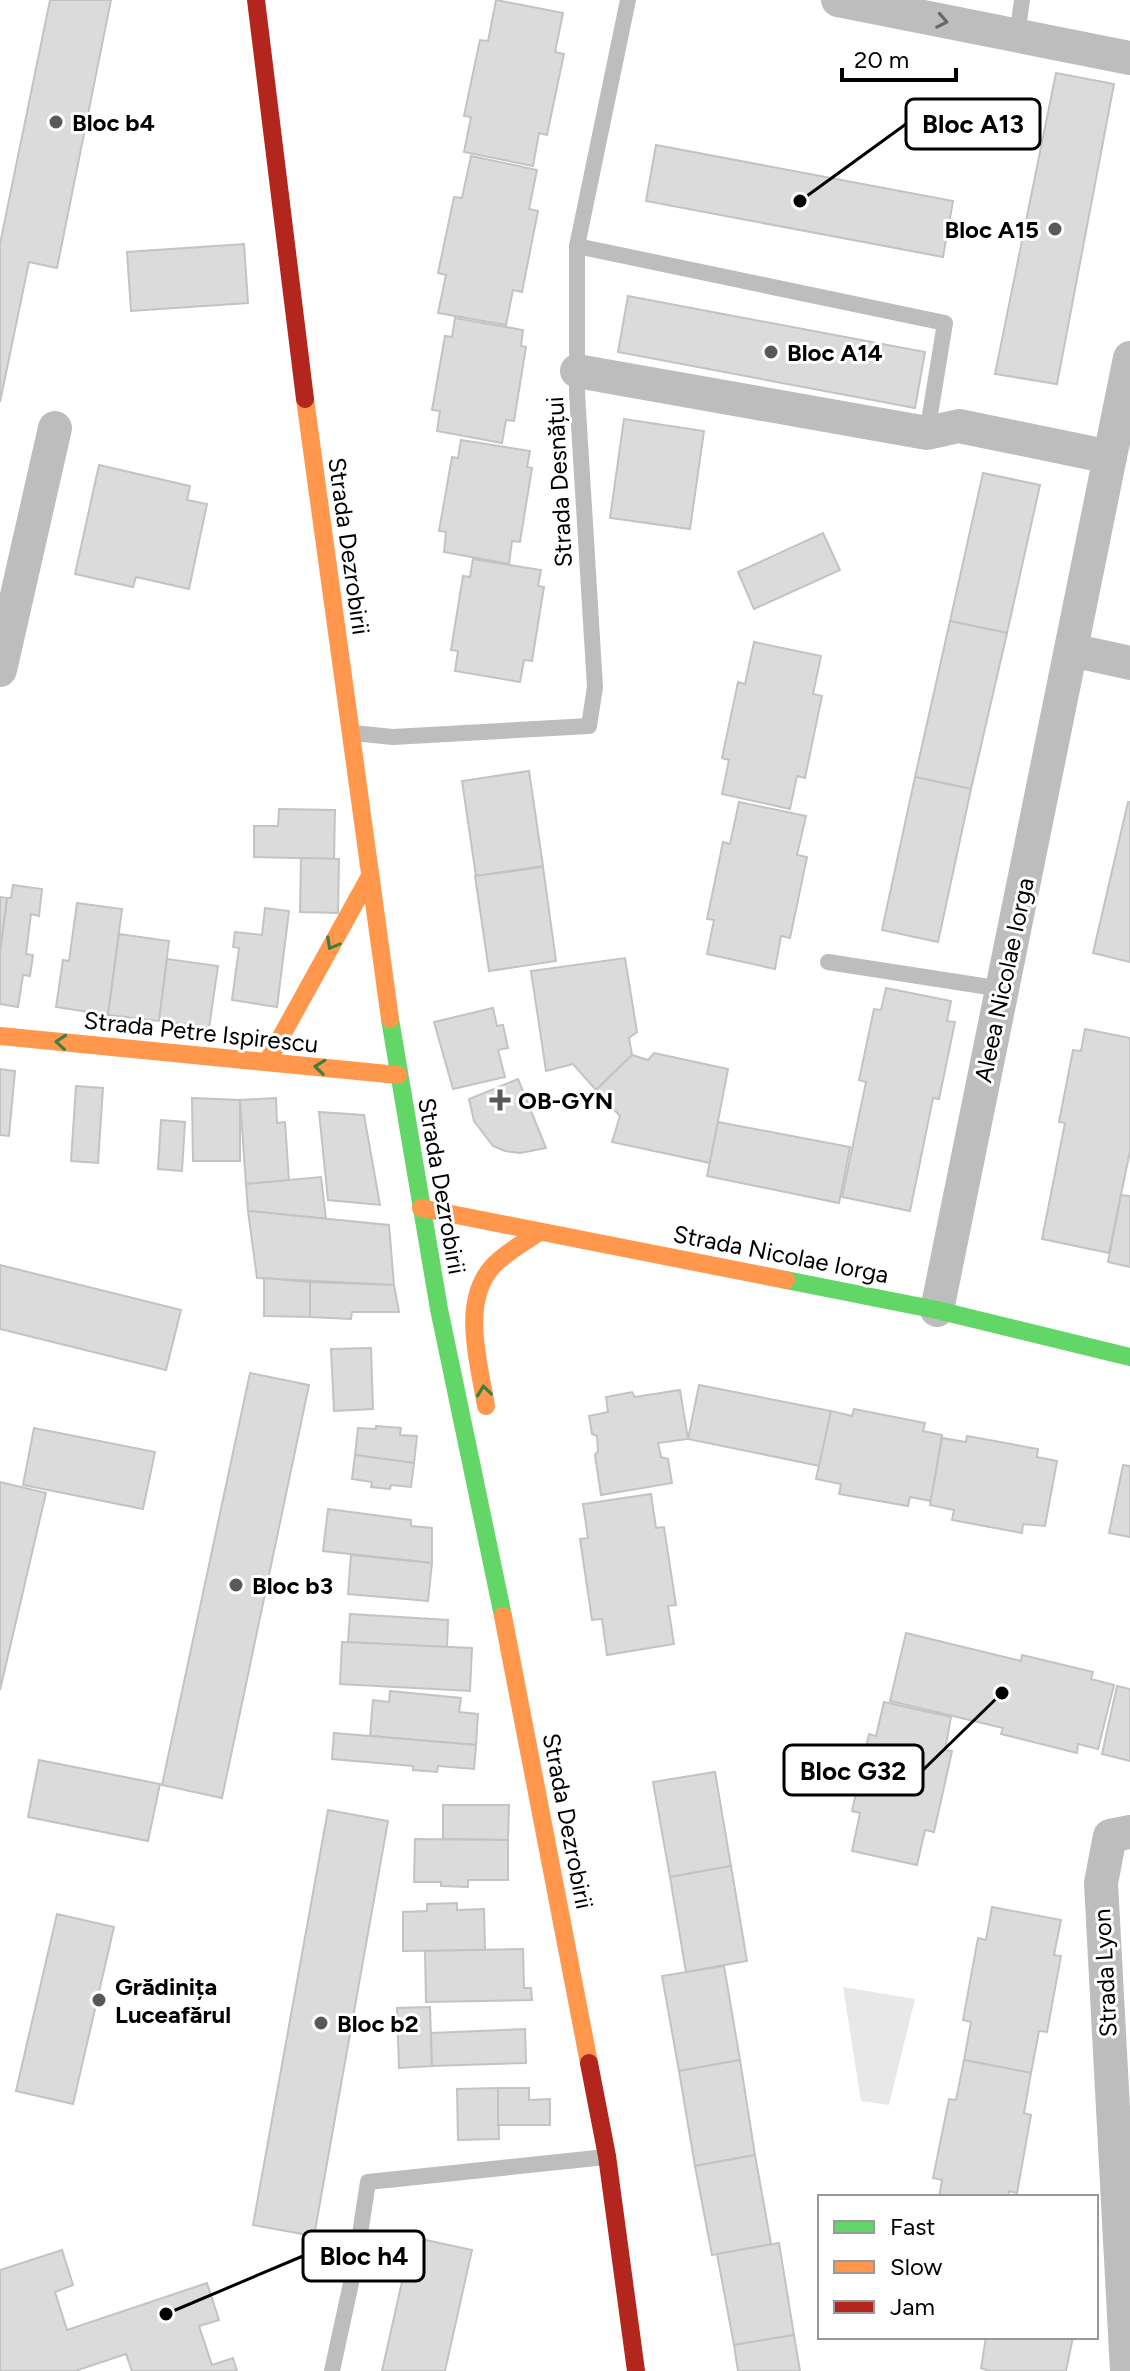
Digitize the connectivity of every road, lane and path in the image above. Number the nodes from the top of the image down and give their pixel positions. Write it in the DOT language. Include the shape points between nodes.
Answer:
graph roads {
  1 [pos="256,0"];
  2 [pos="628,0"];
  3 [pos="838,0"];
  4 [pos="1022,0"];
  5 [pos="1017,36"];
  6 [pos="1130,58"];
  7 [pos="577,246"];
  8 [pos="1130,358"];
  9 [pos="577,371"];
  10 [pos="55,428"];
  11 [pos="927,433"];
  12 [pos="1110,457"];
  13 [pos="14,545"];
  14 [pos="1071,650"];
  15 [pos="1130,663"];
  16 [pos="0,670"];
  17 [pos="351,733"];
  18 [pos="370,876"];
  19 [pos="828,962"];
  20 [pos="1002,989"];
  21 [pos="0,1036"];
  22 [pos="267,1062"];
  23 [pos="398,1075"];
  24 [pos="421,1208"];
  25 [pos="539,1232"];
  26 [pos="937,1310"];
  27 [pos="1130,1357"];
  28 [pos="480,1496"];
  29 [pos="1130,1832"];
  30 [pos="607,2156"];
  31 [pos="332,2371"];
  32 [pos="636,2371"];
  33 [pos="1127,2371"];
  1 -- 17 [label="street, Strada Dezrobirii"];
  2 -- 7 [label="lane, Strada Desnățui"];
  3 -- 5 [label="street, one-way"];
  4 -- 5 [label="lane"];
  5 -- 6 [label="street"];
  7 -- 9 [label="lane, Strada Desnățui"];
  7 -- 11 [label="lane" via="945,323"];
  8 -- 12 [label="street, Aleea Nicolae Iorga"];
  9 -- 11 [label="street"];
  9 -- 17 [label="lane, Strada Desnățui" via="595,687 589,726 393,737"];
  10 -- 13 [label="street"];
  11 -- 12 [label="street" via="959,426"];
  12 -- 14 [label="street, Aleea Nicolae Iorga"];
  13 -- 16 [label="street"];
  14 -- 15 [label="street"];
  14 -- 20 [label="street, Aleea Nicolae Iorga"];
  17 -- 18 [label="street, Strada Dezrobirii"];
  18 -- 22 [label="street, one-way"];
  18 -- 23 [label="street, Strada Dezrobirii"];
  19 -- 20 [label="lane"];
  20 -- 26 [label="street, Aleea Nicolae Iorga"];
  22 -- 21 [label="street, Strada Petre Ispirescu, one-way"];
  23 -- 22 [label="street, Strada Petre Ispirescu, one-way"];
  23 -- 24 [label="street, Strada Dezrobirii"];
  24 -- 25 [label="street, Strada Nicolae Iorga"];
  24 -- 28 [label="street, Strada Dezrobirii"];
  25 -- 26 [label="street, Strada Nicolae Iorga"];
  28 -- 25 [label="street, one-way" via="488,1434 474,1306 477,1290 489,1269"];
  26 -- 27 [label="street, Strada Nicolae Iorga"];
  28 -- 30 [label="street, Strada Dezrobirii"];
  29 -- 33 [label="street, Strada Lyon" via="1110,1836 1101,1883"];
  30 -- 31 [label="lane" via="368,2182"];
  30 -- 32 [label="street, Strada Dezrobirii"];
}
